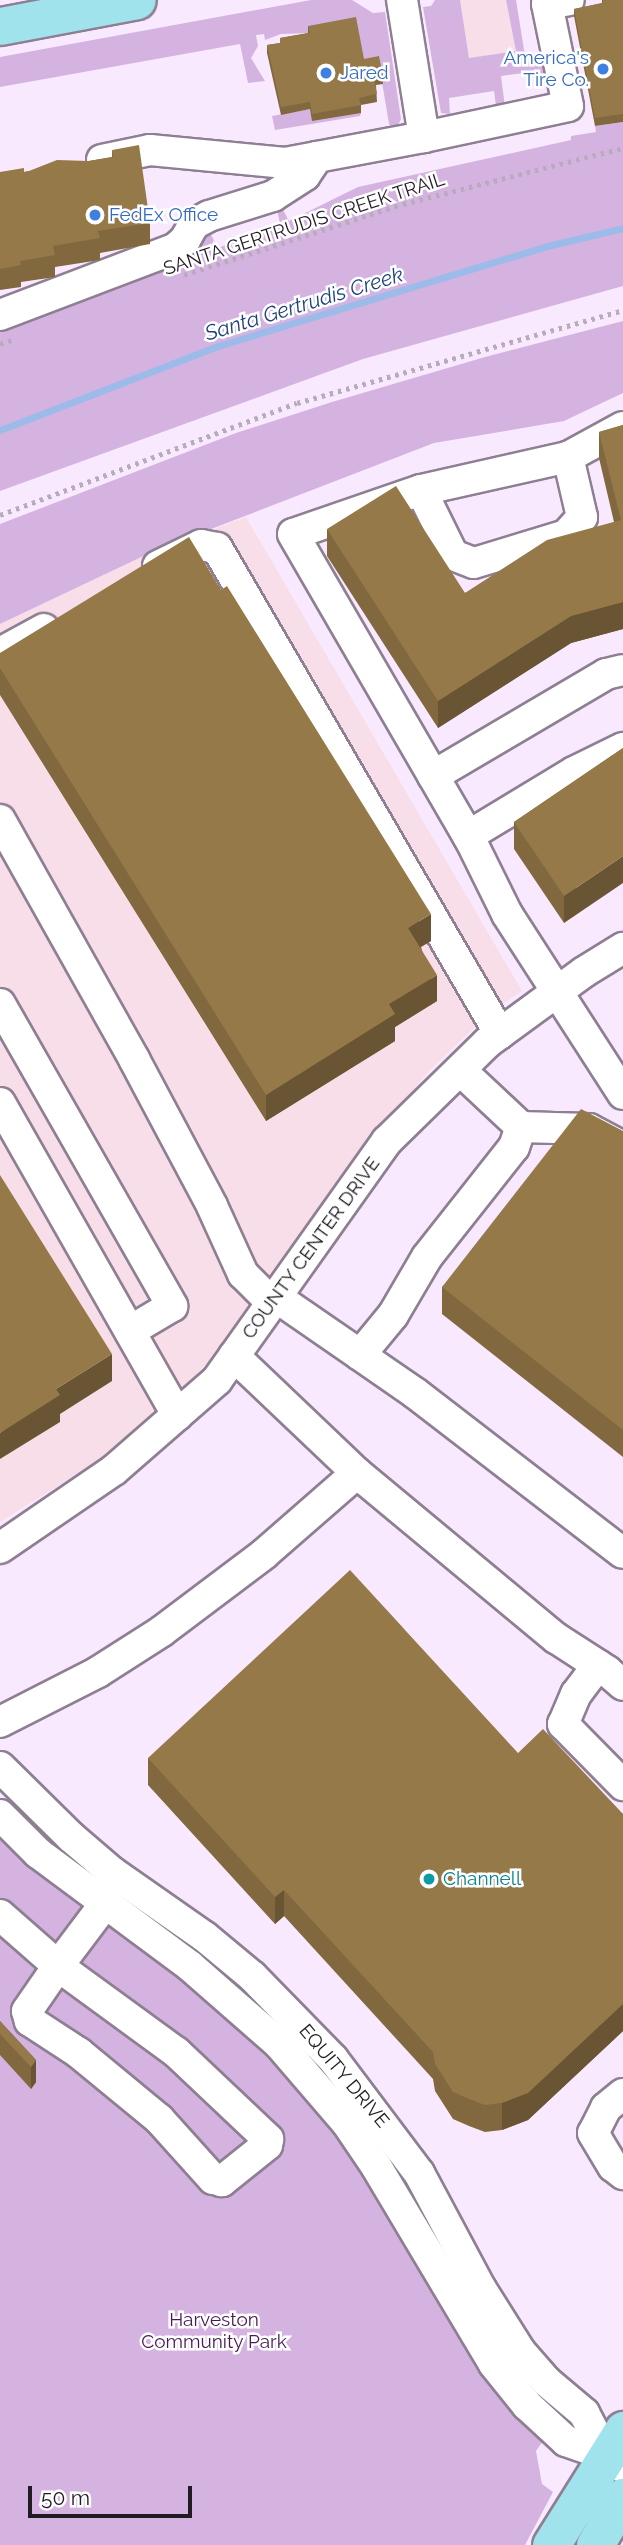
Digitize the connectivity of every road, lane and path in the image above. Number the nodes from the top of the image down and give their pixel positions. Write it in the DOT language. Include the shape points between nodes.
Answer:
graph roads {
  1 [pos="137,0"];
  2 [pos="402,0"];
  3 [pos="554,1"];
  4 [pos="0,26"];
  5 [pos="424,136"];
  6 [pos="623,148"];
  7 [pos="317,157"];
  8 [pos="68,167"];
  9 [pos="174,278"];
  10 [pos="623,310"];
  11 [pos="0,315"];
  12 [pos="25,335"];
  13 [pos="0,344"];
  14 [pos="623,427"];
  15 [pos="568,457"];
  16 [pos="421,490"];
  17 [pos="0,515"];
  18 [pos="136,578"];
  19 [pos="66,616"];
  20 [pos="0,653"];
  21 [pos="623,670"];
  22 [pos="623,748"];
  23 [pos="433,776"];
  24 [pos="0,820"];
  25 [pos="468,836"];
  26 [pos="623,948"];
  27 [pos="558,990"];
  28 [pos="0,1004"];
  29 [pos="500,1034"];
  30 [pos="460,1070"];
  31 [pos="618,1077"];
  32 [pos="0,1103"];
  33 [pos="522,1128"];
  34 [pos="623,1147"];
  35 [pos="274,1300"];
  36 [pos="130,1331"];
  37 [pos="360,1355"];
  38 [pos="234,1356"];
  39 [pos="177,1415"];
  40 [pos="356,1473"];
  41 [pos="0,1548"];
  42 [pos="623,1553"];
  43 [pos="598,1665"];
  44 [pos="623,1685"];
  45 [pos="0,1722"];
  46 [pos="0,1767"];
  47 [pos="623,1785"];
  48 [pos="0,1815"];
  49 [pos="104,1905"];
  50 [pos="0,1916"];
  51 [pos="58,1966"];
  52 [pos="623,2094"];
  53 [pos="623,2174"];
  54 [pos="617,2451"];
  55 [pos="623,2497"];
  56 [pos="551,2545"];
  57 [pos="595,2545"];
  1 -- 4 [label="main road"];
  2 -- 5 [label="street"];
  3 -- 5 [label="street" via="568,106"];
  5 -- 7 [label="street"];
  6 -- 9 [label="path, SANTA GERTRUDIS CREEK TRAIL" via="403,204"];
  7 -- 8 [label="street" via="285,163 150,150"];
  7 -- 11 [label="street" via="305,175 272,196 194,224 186,240 176,247"];
  10 -- 17 [label="path" via="297,403"];
  12 -- 13 [label="path"];
  14 -- 15 [label="street"];
  15 -- 16 [label="street"];
  15 -- 16 [label="street" via="582,517 566,535 474,563 453,555"];
  16 -- 23 [label="street" via="293,534"];
  18 -- 29 [label="street" via="201,545 217,548"];
  19 -- 20 [label="street"];
  21 -- 23 [label="street" via="606,674"];
  22 -- 25 [label="street"];
  23 -- 25 [label="street"];
  24 -- 35 [label="street" via="134,1059 243,1273"];
  25 -- 27 [label="street" via="508,914"];
  26 -- 27 [label="street, COUNTY CENTER DRIVE"];
  27 -- 29 [label="street, COUNTY CENTER DRIVE"];
  27 -- 31 [label="street"];
  28 -- 36 [label="street" via="172,1306"];
  29 -- 30 [label="street, COUNTY CENTER DRIVE"];
  30 -- 33 [label="street"];
  30 -- 35 [label="street, COUNTY CENTER DRIVE" via="387,1142"];
  32 -- 36 [label="street"];
  33 -- 34 [label="street" via="589,1129"];
  33 -- 37 [label="street" via="514,1147 428,1257 393,1315"];
  35 -- 37 [label="street"];
  35 -- 38 [label="street, COUNTY CENTER DRIVE"];
  36 -- 39 [label="street"];
  37 -- 42 [label="street"];
  38 -- 39 [label="street, COUNTY CENTER DRIVE" via="217,1380"];
  38 -- 40 [label="street"];
  39 -- 41 [label="street, COUNTY CENTER DRIVE" via="114,1469"];
  40 -- 43 [label="street" via="545,1630"];
  40 -- 45 [label="street" via="264,1554 162,1631 98,1672"];
  43 -- 44 [label="street"];
  43 -- 47 [label="street" via="576,1694 563,1724"];
  46 -- 54 [label="street, EQUITY DRIVE" via="112,1872 252,1976 333,2059 419,2173 520,2351"];
  48 -- 49 [label="street, EQUITY DRIVE" via="38,1853"];
  49 -- 51 [label="street"];
  49 -- 54 [label="street, EQUITY DRIVE" via="190,1966 288,2054 347,2123 494,2364 527,2405 566,2441"];
  50 -- 51 [label="street"];
  51 -- 51 [label="street" via="176,2052 268,2138 267,2145 222,2180 213,2179 159,2119 79,2053 30,2021 27,2011"];
  52 -- 53 [label="street" via="606,2108 593,2133"];
  54 -- 56 [label="main road"];
  55 -- 57 [label="main road"];
}
